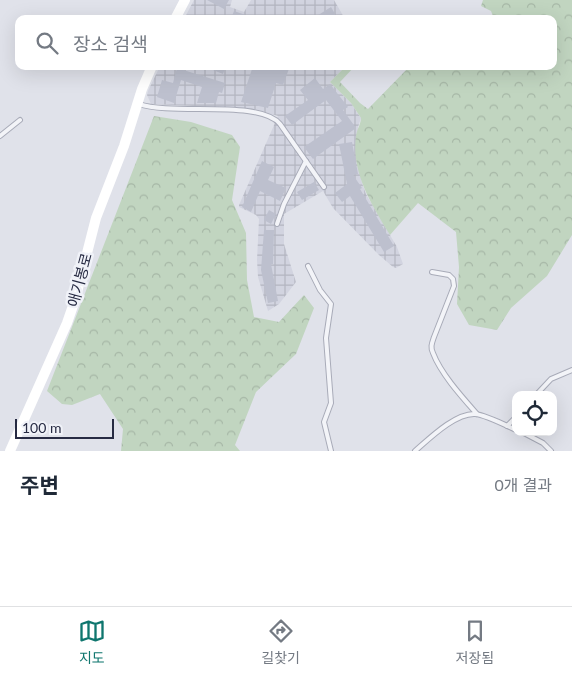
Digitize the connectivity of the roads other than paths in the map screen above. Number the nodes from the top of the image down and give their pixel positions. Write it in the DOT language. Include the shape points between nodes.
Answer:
graph roads {
  1 [pos="185,0"];
  2 [pos="177,15"];
  3 [pos="150,70"];
  4 [pos="137,104"];
  5 [pos="20,120"];
  6 [pos="0,136"];
  7 [pos="306,161"];
  8 [pos="324,187"];
  9 [pos="277,224"];
  10 [pos="308,266"];
  11 [pos="432,272"];
  12 [pos="572,370"];
  13 [pos="540,391"];
  14 [pos="477,414"];
  15 [pos="512,421"];
  16 [pos="507,426"];
  17 [pos="512,428"];
  18 [pos="530,436"];
  19 [pos="10,451"];
  20 [pos="331,451"];
  21 [pos="415,451"];
  22 [pos="551,451"];
  1 -- 2 [label="main road"];
  3 -- 4 [label="main road, 애기봉로"];
  4 -- 7 [label="lane" via="156,109 237,110 273,118"];
  4 -- 19 [label="main road, 애기봉로" via="96,218 73,308"];
  5 -- 6 [label="lane"];
  7 -- 8 [label="lane"];
  7 -- 9 [label="lane"];
  10 -- 20 [label="lane" via="331,304 326,338 331,403 324,422"];
  11 -- 14 [label="lane" via="449,275 454,286 431,346 432,352 449,380"];
  12 -- 13 [label="lane" via="551,379"];
  14 -- 16 [label="lane"];
  14 -- 21 [label="lane" via="456,420"];
  15 -- 16 [label="lane"];
  16 -- 17 [label="lane"];
  18 -- 22 [label="lane"];
}
